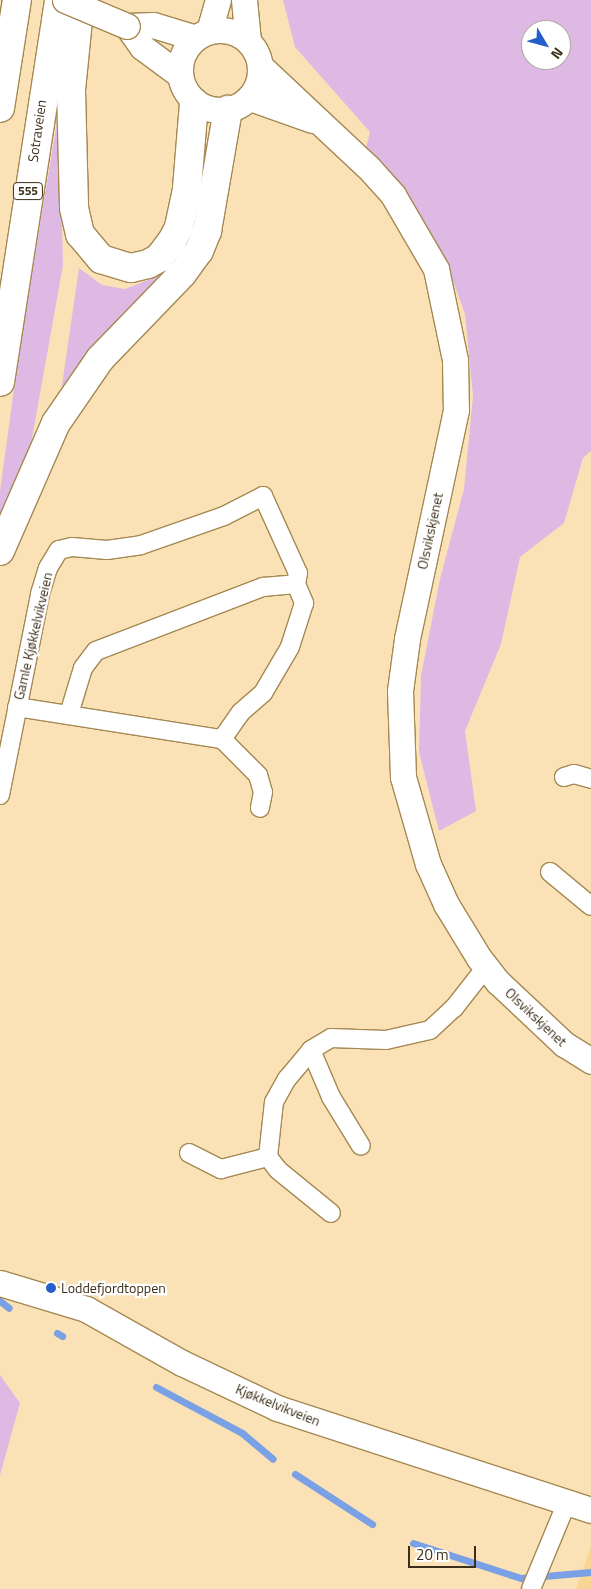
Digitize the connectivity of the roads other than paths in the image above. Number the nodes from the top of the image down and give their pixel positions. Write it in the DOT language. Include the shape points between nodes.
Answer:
graph roads {
  1 [pos="3,0"];
  2 [pos="17,0"];
  3 [pos="59,0"];
  4 [pos="65,0"];
  5 [pos="80,0"];
  6 [pos="218,0"];
  7 [pos="244,0"];
  8 [pos="0,21"];
  9 [pos="127,26"];
  10 [pos="203,35"];
  11 [pos="248,40"];
  12 [pos="261,67"];
  13 [pos="180,75"];
  14 [pos="194,102"];
  15 [pos="239,104"];
  16 [pos="0,108"];
  17 [pos="317,121"];
  18 [pos="0,382"];
  19 [pos="0,551"];
  20 [pos="296,584"];
  21 [pos="17,707"];
  22 [pos="70,714"];
  23 [pos="222,739"];
  24 [pos="564,777"];
  25 [pos="591,779"];
  26 [pos="0,795"];
  27 [pos="260,808"];
  28 [pos="550,872"];
  29 [pos="591,906"];
  30 [pos="486,966"];
  31 [pos="311,1050"];
  32 [pos="591,1062"];
  33 [pos="361,1146"];
  34 [pos="188,1153"];
  35 [pos="268,1157"];
  36 [pos="331,1213"];
  37 [pos="0,1282"];
  38 [pos="567,1502"];
  39 [pos="591,1510"];
  40 [pos="531,1589"];
  1 -- 8 [label="highway"];
  2 -- 16 [label="highway"];
  3 -- 18 [label="highway, Sotraveien / 555"];
  4 -- 9 [label="main road, bridge"];
  5 -- 14 [label="highway" via="71,90 74,208 80,234 101,259 131,268 158,258 172,242 180,226 187,188"];
  6 -- 10 [label="main road"];
  7 -- 11 [label="main road"];
  9 -- 10 [label="main road" via="153,25"];
  9 -- 13 [label="main road" via="142,47"];
  10 -- 11 [label="main road" via="236,33"];
  10 -- 13 [label="main road" via="186,48"];
  11 -- 12 [label="main road"];
  12 -- 15 [label="main road" via="256,89"];
  12 -- 17 [label="main road, Olsvikskjenet"];
  13 -- 14 [label="main road"];
  14 -- 15 [label="main road" via="205,108"];
  15 -- 17 [label="main road, Olsvikskjenet"];
  15 -- 19 [label="highway" via="199,251 182,274 100,359 56,423"];
  17 -- 30 [label="main road, Olsvikskjenet" via="393,194 436,269 447,313 455,360 456,410 407,639 400,691 400,742 403,777 428,864 446,904"];
  20 -- 21 [label="street, Gamle Kjøkkelvikveien" via="298,573 262,496 224,516 141,545 107,550 72,547 58,550 40,594"];
  20 -- 22 [label="street" via="263,587 96,651 82,668"];
  20 -- 23 [label="street, Gamle Kjøkkelvikveien" via="304,603 290,647 263,693 241,712"];
  21 -- 22 [label="street, Gamle Kjøkkelvikveien"];
  21 -- 26 [label="street, Gamle Kjøkkelvikveien"];
  22 -- 23 [label="street, Gamle Kjøkkelvikveien"];
  23 -- 27 [label="street" via="236,749 258,775 263,792"];
  24 -- 25 [label="street" via="574,774"];
  28 -- 29 [label="street"];
  30 -- 31 [label="street" via="454,1008 430,1030 386,1040 331,1038"];
  30 -- 32 [label="main road, Olsvikskjenet" via="564,1044"];
  31 -- 33 [label="street" via="331,1097"];
  31 -- 35 [label="street" via="287,1079 274,1102"];
  34 -- 35 [label="street" via="222,1169"];
  35 -- 36 [label="street" via="284,1175"];
  37 -- 38 [label="main road, Kjøkkelvikveien" via="86,1309 182,1363 277,1408"];
  38 -- 39 [label="main road, Kjøkkelvikveien"];
  38 -- 40 [label="street"];
}
